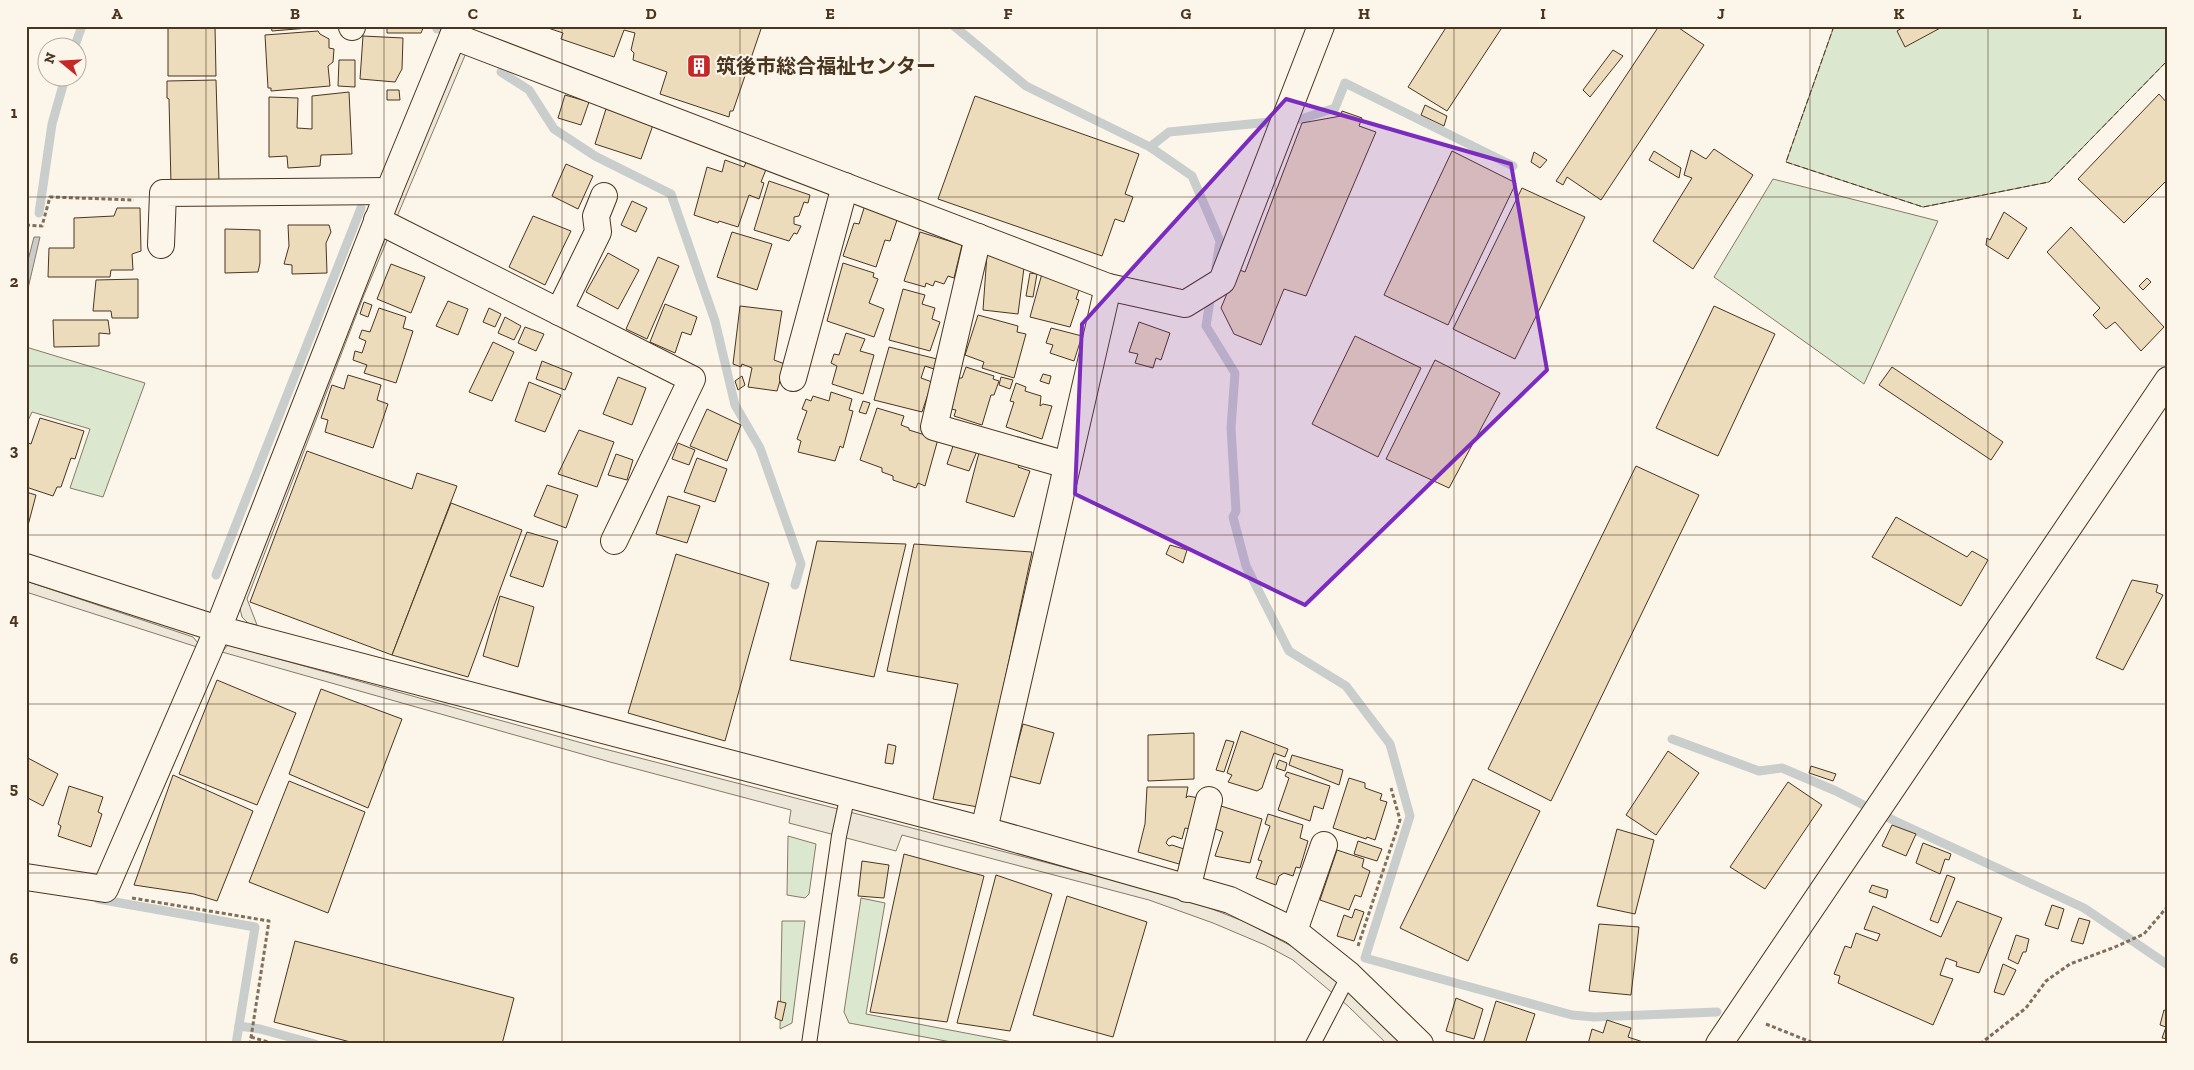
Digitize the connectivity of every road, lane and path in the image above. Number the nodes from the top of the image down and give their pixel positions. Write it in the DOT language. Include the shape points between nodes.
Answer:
graph roads {
  1 [pos="1321,26"];
  2 [pos="455,31"];
  3 [pos="845,186"];
  4 [pos="388,191"];
  5 [pos="604,196"];
  6 [pos="162,201"];
  7 [pos="377,220"];
  8 [pos="26,224"];
  9 [pos="978,237"];
  10 [pos="161,245"];
  11 [pos="1108,287"];
  12 [pos="560,312"];
  13 [pos="793,378"];
  14 [pos="2168,380"];
  15 [pos="1067,465"];
  16 [pos="614,541"];
  17 [pos="26,567"];
  18 [pos="218,629"];
  19 [pos="1391,788"];
  20 [pos="848,794"];
  21 [pos="1210,800"];
  22 [pos="984,830"];
  23 [pos="1324,844"];
  24 [pos="26,877"];
  25 [pos="105,889"];
  26 [pos="1187,889"];
  27 [pos="2168,906"];
  28 [pos="1294,931"];
  29 [pos="1349,975"];
  30 [pos="1740,1014"];
  31 [pos="251,1037"];
  32 [pos="250,1044"];
  33 [pos="275,1044"];
  34 [pos="809,1044"];
  35 [pos="1313,1044"];
  36 [pos="1420,1044"];
  37 [pos="1719,1044"];
  38 [pos="1816,1044"];
  39 [pos="1980,1044"];
  1 -- 11 [label="street" via="1222,281 1185,304"];
  2 -- 3 [label="street"];
  2 -- 4 [label="street"];
  3 -- 9 [label="street"];
  3 -- 13 [label="street"];
  4 -- 6 [label="street" via="163,193"];
  4 -- 7 [label="street"];
  5 -- 12 [label="street" via="596,216 598,232"];
  6 -- 8 [label="path" via="50,198 42,226"];
  6 -- 10 [label="street"];
  7 -- 12 [label="street"];
  7 -- 18 [label="street"];
  9 -- 11 [label="street"];
  9 -- 15 [label="street" via="934,426"];
  11 -- 15 [label="street"];
  12 -- 16 [label="street" via="692,378"];
  14 -- 30 [label="street"];
  15 -- 22 [label="street"];
  17 -- 18 [label="street"];
  18 -- 20 [label="street"];
  18 -- 25 [label="street"];
  19 -- 29 [label="path" via="1400,820"];
  20 -- 22 [label="street"];
  20 -- 34 [label="lane"];
  21 -- 26 [label="street"];
  22 -- 26 [label="street"];
  23 -- 28 [label="street"];
  24 -- 25 [label="street"];
  25 -- 31 [label="path" via="128,897 269,921"];
  26 -- 28 [label="street" via="1230,900"];
  27 -- 39 [label="path" via="2144,934 2070,964 2054,975 2026,1008"];
  28 -- 29 [label="street"];
  29 -- 35 [label="lane"];
  29 -- 36 [label="street"];
  30 -- 37 [label="street"];
  30 -- 38 [label="path"];
  31 -- 32 [label="path"];
  31 -- 33 [label="path"];
}
